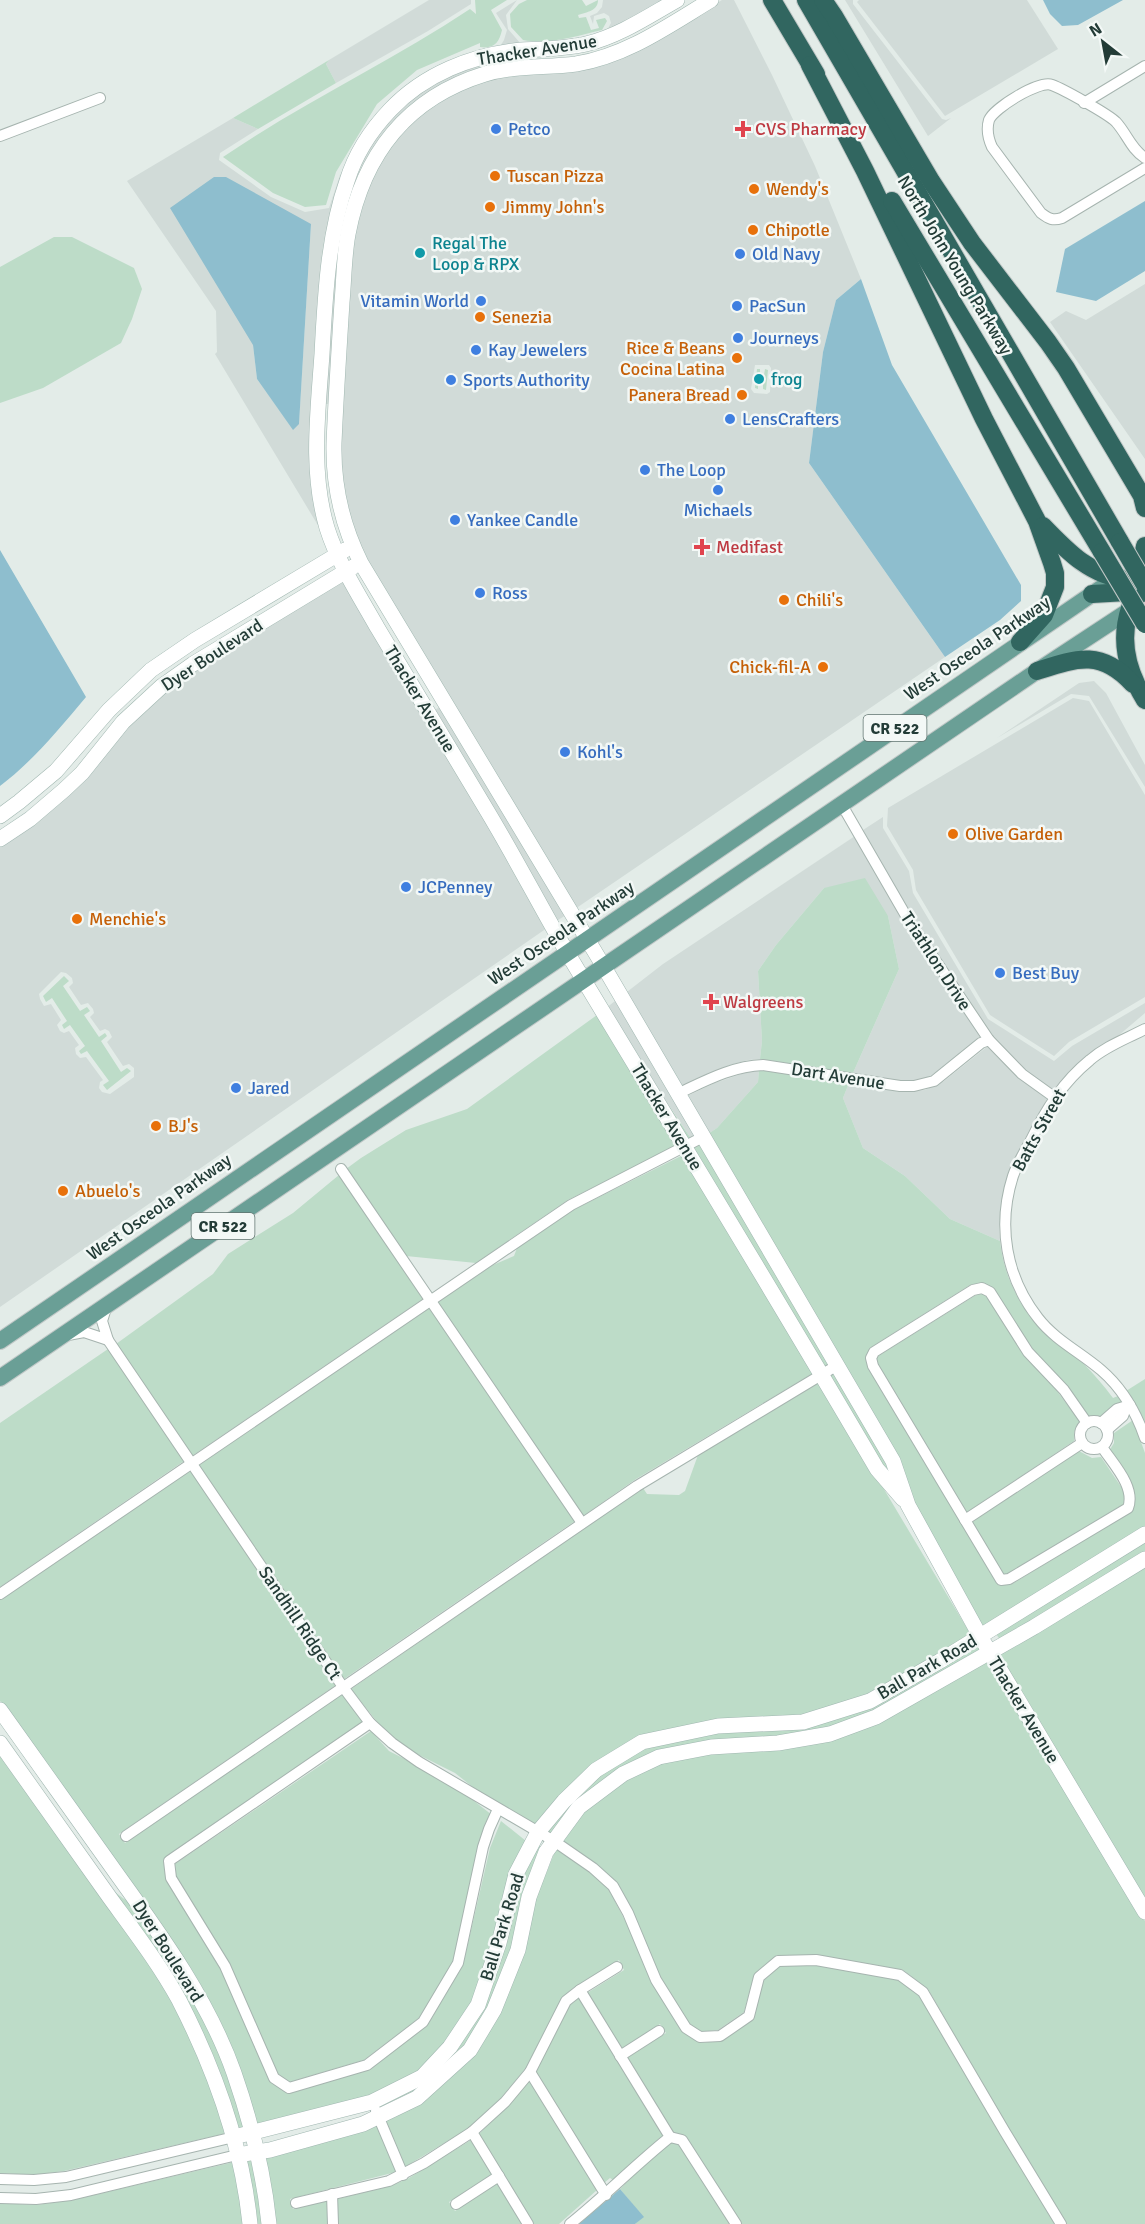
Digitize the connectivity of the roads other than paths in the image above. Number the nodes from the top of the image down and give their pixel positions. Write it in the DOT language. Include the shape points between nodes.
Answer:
graph roads {
  1 [pos="677,0"];
  2 [pos="711,0"];
  3 [pos="772,0"];
  4 [pos="806,0"];
  5 [pos="823,0"];
  6 [pos="638,23"];
  7 [pos="630,47"];
  8 [pos="516,51"];
  9 [pos="810,65"];
  10 [pos="1145,66"];
  11 [pos="524,67"];
  12 [pos="100,98"];
  13 [pos="1084,103"];
  14 [pos="0,135"];
  15 [pos="1145,158"];
  16 [pos="1145,168"];
  17 [pos="318,409"];
  18 [pos="336,410"];
  19 [pos="1144,501"];
  20 [pos="1037,521"];
  21 [pos="353,546"];
  22 [pos="338,554"];
  23 [pos="361,563"];
  24 [pos="346,572"];
  25 [pos="1139,579"];
  26 [pos="1092,594"];
  27 [pos="1122,615"];
  28 [pos="1145,624"];
  29 [pos="1020,642"];
  30 [pos="151,670"];
  31 [pos="1037,671"];
  32 [pos="162,686"];
  33 [pos="438,692"];
  34 [pos="1141,694"];
  35 [pos="421,703"];
  36 [pos="842,805"];
  37 [pos="0,817"];
  38 [pos="3,837"];
  39 [pos="586,938"];
  40 [pos="567,952"];
  41 [pos="604,967"];
  42 [pos="585,980"];
  43 [pos="1145,1029"];
  44 [pos="989,1040"];
  45 [pos="677,1094"];
  46 [pos="1054,1097"];
  47 [pos="703,1137"];
  48 [pos="685,1148"];
  49 [pos="340,1169"];
  50 [pos="763,1241"];
  51 [pos="747,1250"];
  52 [pos="430,1300"];
  53 [pos="107,1305"];
  54 [pos="61,1336"];
  55 [pos="108,1340"];
  56 [pos="0,1341"];
  57 [pos="836,1366"];
  58 [pos="822,1374"];
  59 [pos="0,1378"];
  60 [pos="1128,1407"];
  61 [pos="1087,1423"];
  62 [pos="1104,1426"];
  63 [pos="1145,1438"];
  64 [pos="1082,1443"];
  65 [pos="1102,1447"];
  66 [pos="191,1463"];
  67 [pos="908,1505"];
  68 [pos="965,1520"];
  69 [pos="582,1523"];
  70 [pos="1145,1534"];
  71 [pos="1145,1559"];
  72 [pos="0,1593"];
  73 [pos="980,1636"];
  74 [pos="989,1652"];
  75 [pos="343,1687"];
  76 [pos="0,1710"];
  77 [pos="370,1723"];
  78 [pos="0,1731"];
  79 [pos="0,1743"];
  80 [pos="27,1749"];
  81 [pos="23,1775"];
  82 [pos="498,1809"];
  83 [pos="538,1832"];
  84 [pos="126,1836"];
  85 [pos="554,1841"];
  86 [pos="138,1904"];
  87 [pos="1145,1912"];
  88 [pos="617,1967"];
  89 [pos="580,1990"];
  90 [pos="659,2031"];
  91 [pos="620,2056"];
  92 [pos="530,2072"];
  93 [pos="375,2109"];
  94 [pos="472,2132"];
  95 [pos="253,2134"];
  96 [pos="234,2137"];
  97 [pos="670,2137"];
  98 [pos="257,2152"];
  99 [pos="237,2156"];
  100 [pos="101,2168"];
  101 [pos="403,2175"];
  102 [pos="499,2176"];
  103 [pos="0,2179"];
  104 [pos="106,2187"];
  105 [pos="332,2194"];
  106 [pos="606,2195"];
  107 [pos="0,2198"];
  108 [pos="296,2203"];
  109 [pos="456,2204"];
  110 [pos="250,2224"];
  111 [pos="269,2224"];
  112 [pos="333,2224"];
  113 [pos="528,2224"];
  114 [pos="570,2224"];
  115 [pos="736,2224"];
  116 [pos="1061,2224"];
  1 -- 6 [label="street, Thacker Avenue"];
  2 -- 7 [label="street, Thacker Avenue"];
  3 -- 9 [label="highway, North John Young Parkway"];
  4 -- 25 [label="highway, North John Young Parkway, bridge"];
  5 -- 19 [label="highway" via="932,181 972,243 1060,360"];
  6 -- 7 [label="street" via="629,36"];
  6 -- 8 [label="street, Thacker Avenue" via="591,43"];
  7 -- 11 [label="street, Thacker Avenue" via="575,64"];
  8 -- 11 [label="street"];
  8 -- 17 [label="street, Thacker Avenue" via="489,55 435,75 392,108 369,135 347,180 335,228"];
  9 -- 20 [label="highway"];
  9 -- 28 [label="highway, North John Young Parkway, bridge"];
  10 -- 13 [label="street"];
  11 -- 18 [label="street, Thacker Avenue" via="466,81 425,102 405,118 370,167 347,235"];
  12 -- 14 [label="street"];
  13 -- 15 [label="street" via="1113,119"];
  13 -- 16 [label="street" via="1045,83 996,110 990,118 987,127 992,147 1041,213 1049,219 1062,218"];
  17 -- 18 [label="street"];
  17 -- 22 [label="street, Thacker Avenue" via="316,462 322,509"];
  18 -- 21 [label="street, Thacker Avenue" via="333,468 339,505"];
  20 -- 25 [label="highway" via="1085,566"];
  20 -- 29 [label="highway" via="1052,563 1055,587 1044,615"];
  21 -- 22 [label="street, Dyer Boulevard"];
  21 -- 23 [label="street, Thacker Avenue"];
  22 -- 24 [label="street, Thacker Avenue"];
  22 -- 30 [label="street, Dyer Boulevard"];
  23 -- 24 [label="street, Dyer Boulevard"];
  23 -- 33 [label="street, Thacker Avenue"];
  24 -- 32 [label="street, Dyer Boulevard"];
  24 -- 35 [label="street, Thacker Avenue"];
  25 -- 26 [label="highway"];
  25 -- 27 [label="highway"];
  26 -- 29 [label="main road, West Osceola Parkway / CR 522"];
  27 -- 31 [label="main road, CR 522"];
  27 -- 34 [label="highway" via="1129,669"];
  29 -- 39 [label="main road, West Osceola Parkway / CR 522"];
  30 -- 32 [label="street"];
  30 -- 37 [label="street, Dyer Boulevard" via="109,710 56,771"];
  31 -- 34 [label="highway" via="1089,658 1122,671"];
  31 -- 36 [label="main road, CR 522"];
  32 -- 38 [label="street, Dyer Boulevard" via="123,722 64,790"];
  33 -- 35 [label="street"];
  33 -- 39 [label="street, Thacker Avenue"];
  35 -- 40 [label="street, Thacker Avenue"];
  36 -- 41 [label="main road, CR 522"];
  36 -- 44 [label="street, Triathlon Drive" via="909,921"];
  37 -- 38 [label="street"];
  39 -- 40 [label="main road, West Osceola Parkway / CR 522"];
  39 -- 41 [label="street, Thacker Avenue"];
  40 -- 42 [label="street, Thacker Avenue"];
  40 -- 56 [label="main road, West Osceola Parkway / CR 522"];
  41 -- 42 [label="main road, CR 522"];
  41 -- 45 [label="street, Thacker Avenue"];
  42 -- 48 [label="street, Thacker Avenue"];
  42 -- 53 [label="main road, CR 522"];
  43 -- 46 [label="street, Batts Street" via="1091,1058"];
  44 -- 45 [label="street, Dart Avenue" via="924,1085 900,1086 763,1065 732,1070"];
  44 -- 46 [label="street, Triathlon Drive" via="1022,1074"];
  45 -- 47 [label="street, Thacker Avenue"];
  46 -- 60 [label="street, Batts Street" via="1013,1175 1004,1230 1007,1256 1024,1299 1038,1318 1116,1384"];
  47 -- 48 [label="street"];
  47 -- 50 [label="street, Thacker Avenue"];
  48 -- 51 [label="street, Thacker Avenue"];
  48 -- 52 [label="street" via="570,1205"];
  49 -- 52 [label="street"];
  50 -- 51 [label="street"];
  50 -- 57 [label="street, Thacker Avenue"];
  51 -- 58 [label="street, Thacker Avenue"];
  52 -- 66 [label="street"];
  52 -- 69 [label="street"];
  53 -- 54 [label="main road, CR 522"];
  53 -- 55 [label="street" via="102,1321"];
  54 -- 55 [label="street" via="84,1332"];
  54 -- 59 [label="main road, CR 522"];
  55 -- 66 [label="street, Sandhill Ridge Ct"];
  57 -- 58 [label="street"];
  57 -- 67 [label="street, Thacker Avenue" via="893,1461"];
  58 -- 67 [label="street, Thacker Avenue" via="877,1469"];
  58 -- 69 [label="street"];
  60 -- 62 [label="street" via="1118,1409"];
  60 -- 63 [label="street, Batts Street"];
  61 -- 62 [label="street" via="1097,1421"];
  61 -- 64 [label="street" via="1080,1432"];
  61 -- 68 [label="street" via="1064,1390 1028,1352 990,1292 982,1288 874,1352 873,1366"];
  62 -- 65 [label="street" via="1108,1438"];
  64 -- 65 [label="street" via="1088,1449"];
  64 -- 68 [label="street"];
  65 -- 68 [label="street" via="1129,1489 1128,1508 1009,1579 1001,1580"];
  66 -- 72 [label="street"];
  66 -- 75 [label="street, Sandhill Ridge Ct"];
  67 -- 73 [label="street, Thacker Avenue"];
  69 -- 75 [label="street"];
  70 -- 73 [label="street, Ball Park Road"];
  71 -- 74 [label="street, Ball Park Road"];
  73 -- 74 [label="street, Thacker Avenue"];
  73 -- 83 [label="street, Ball Park Road" via="870,1701 803,1722 718,1726 642,1742 596,1770"];
  74 -- 85 [label="street, Ball Park Road" via="876,1718 830,1734 659,1757 623,1774 579,1807"];
  74 -- 87 [label="street, Thacker Avenue"];
  75 -- 77 [label="street, Sandhill Ridge Ct"];
  75 -- 84 [label="street"];
  76 -- 80 [label="street, Dyer Boulevard"];
  77 -- 82 [label="street, Sandhill Ridge Ct" via="419,1762"];
  77 -- 82 [label="street" via="169,1862 171,1878 225,1966 274,2078 289,2088 367,2065 423,2022 458,1963 483,1847"];
  78 -- 80 [label="street" via="12,1748"];
  79 -- 81 [label="street, Dyer Boulevard"];
  80 -- 86 [label="street, Dyer Boulevard"];
  81 -- 86 [label="street" via="46,1788 116,1887"];
  81 -- 96 [label="street, Dyer Boulevard" via="177,1998 220,2091"];
  82 -- 83 [label="street, Sandhill Ridge Ct"];
  83 -- 85 [label="street, Sandhill Ridge Ct"];
  83 -- 93 [label="street, Ball Park Road" via="516,1874 478,2005 450,2047 422,2077"];
  85 -- 93 [label="street, Ball Park Road" via="529,1897 518,1950 494,2010 470,2050 417,2098"];
  85 -- 116 [label="street, Sandhill Ridge Ct" via="613,1886 656,1980 686,2028 700,2037 720,2036 749,2016 759,1977 778,1961 816,1960 900,1975 923,1992"];
  86 -- 95 [label="street, Dyer Boulevard" via="190,1982 215,2029 234,2072"];
  88 -- 89 [label="street"];
  89 -- 91 [label="street"];
  89 -- 92 [label="street" via="566,2001"];
  90 -- 91 [label="street"];
  91 -- 97 [label="street"];
  92 -- 94 [label="street"];
  92 -- 106 [label="street"];
  93 -- 95 [label="street, Ball Park Road"];
  93 -- 98 [label="street, Ball Park Road" via="363,2124"];
  93 -- 101 [label="street"];
  94 -- 101 [label="street"];
  94 -- 102 [label="street"];
  95 -- 96 [label="street, Ball Park Road"];
  95 -- 98 [label="street, Dyer Boulevard"];
  96 -- 99 [label="street, Dyer Boulevard"];
  96 -- 100 [label="street, Ball Park Road"];
  97 -- 106 [label="street"];
  97 -- 115 [label="street" via="682,2140"];
  98 -- 99 [label="street, Ball Park Road"];
  98 -- 111 [label="street, Dyer Boulevard"];
  99 -- 104 [label="street, Ball Park Road"];
  99 -- 110 [label="street, Dyer Boulevard"];
  100 -- 103 [label="street, Ball Park Road" via="34,2180"];
  100 -- 104 [label="street"];
  101 -- 105 [label="street"];
  102 -- 109 [label="street"];
  102 -- 113 [label="street"];
  104 -- 107 [label="street, Ball Park Road" via="36,2199"];
  105 -- 108 [label="street"];
  105 -- 112 [label="street"];
  106 -- 114 [label="street"];
}
